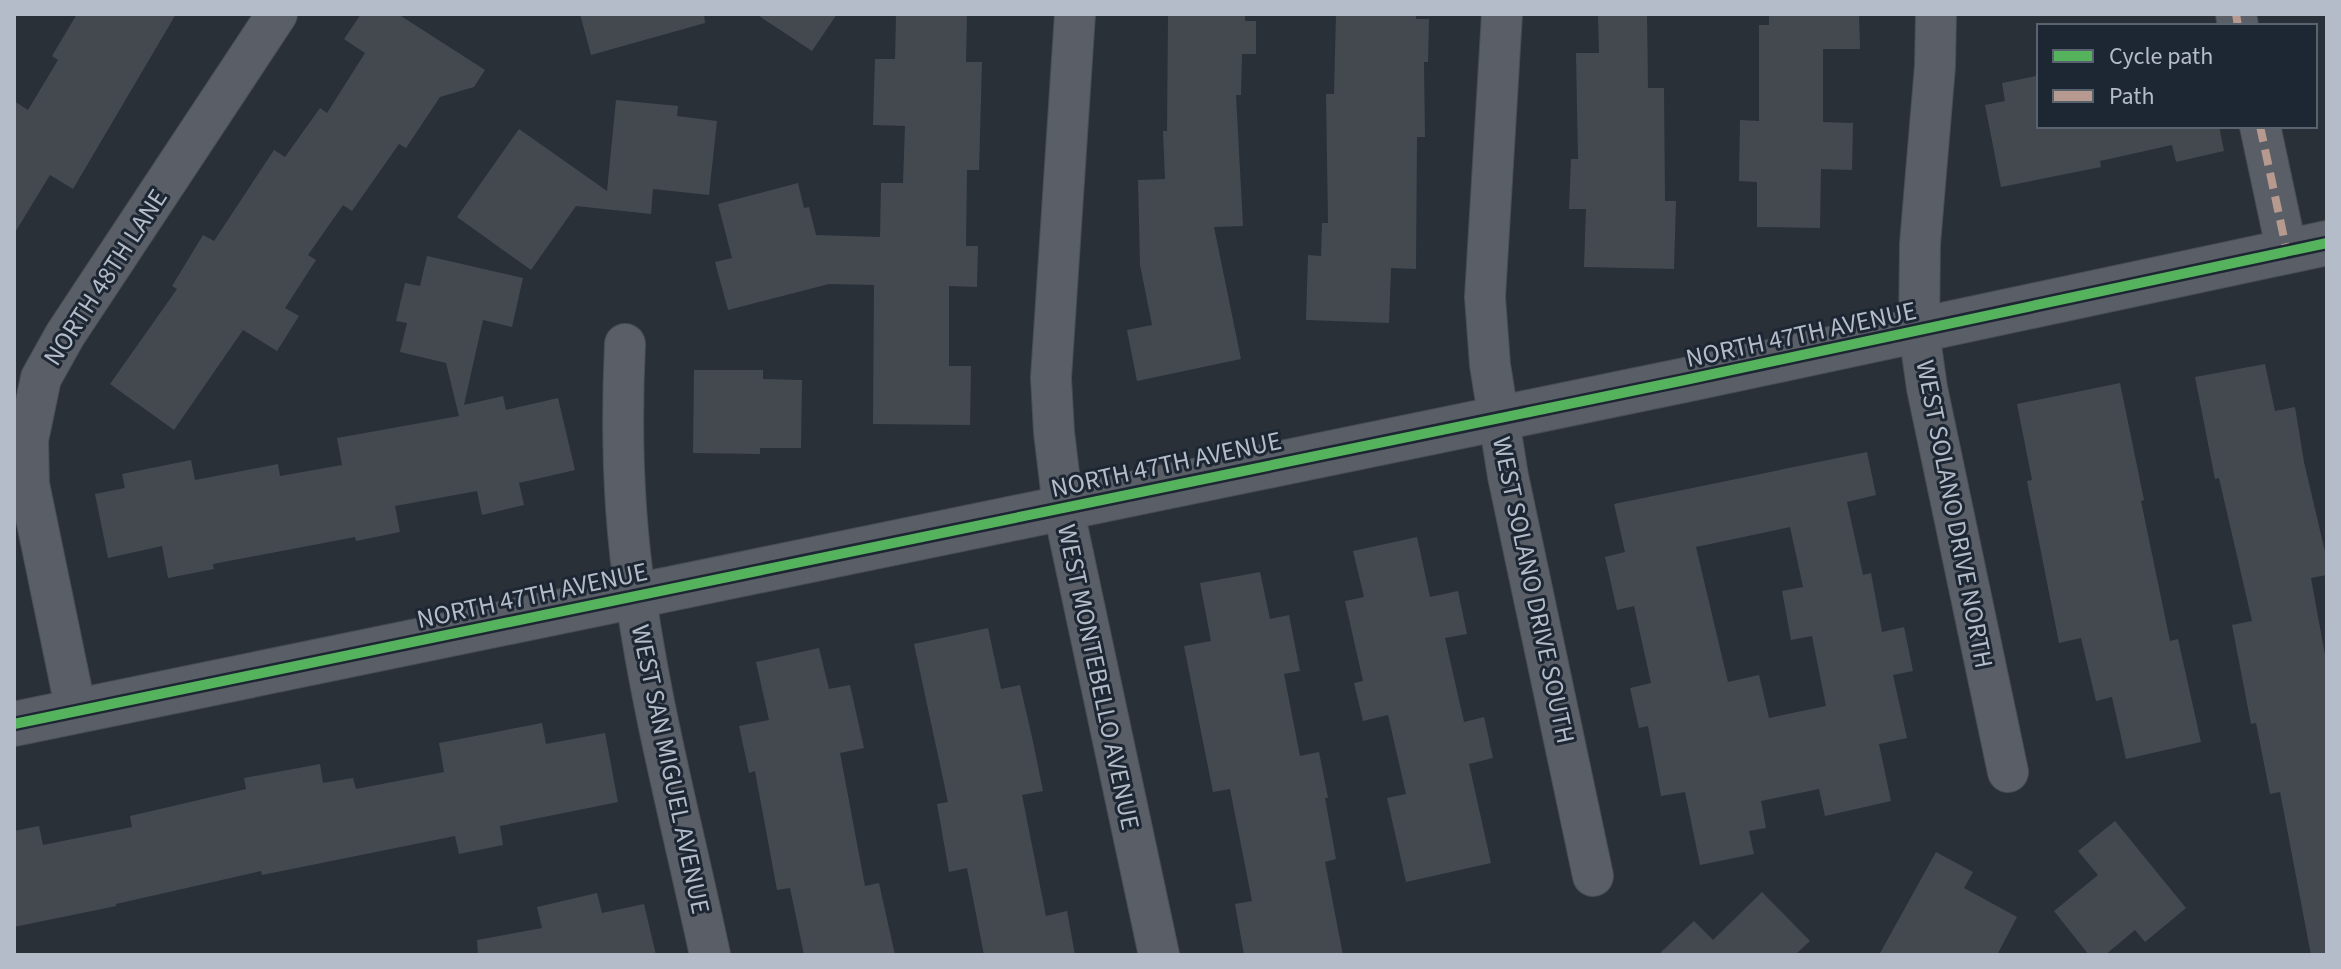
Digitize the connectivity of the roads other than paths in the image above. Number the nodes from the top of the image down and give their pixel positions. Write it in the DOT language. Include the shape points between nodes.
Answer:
graph roads {
  1 [pos="277,14"];
  2 [pos="1075,14"];
  3 [pos="1502,14"];
  4 [pos="1936,14"];
  5 [pos="2261,128"];
  6 [pos="2307,248"];
  7 [pos="1919,332"];
  8 [pos="625,344"];
  9 [pos="1499,418"];
  10 [pos="1063,507"];
  11 [pos="635,596"];
  12 [pos="76,711"];
  13 [pos="14,724"];
  14 [pos="2008,772"];
  15 [pos="1593,876"];
  16 [pos="710,955"];
  17 [pos="1159,955"];
  1 -- 12 [label="street, NORTH 48TH LANE" via="41,378 28,440 29,484"];
  2 -- 10 [label="street, WEST MONTEBELLO AVENUE" via="1051,378"];
  3 -- 9 [label="street, WEST SOLANO DRIVE SOUTH" via="1485,297"];
  4 -- 7 [label="street, WEST SOLANO DRIVE NORTH"];
  5 -- 6 [label="street"];
  6 -- 7 [label="street, NORTH 47TH AVENUE"];
  7 -- 9 [label="street, NORTH 47TH AVENUE"];
  7 -- 14 [label="street, WEST SOLANO DRIVE NORTH"];
  8 -- 11 [label="street, WEST SAN MIGUEL AVENUE" via="622,419"];
  9 -- 10 [label="street, NORTH 47TH AVENUE"];
  9 -- 15 [label="street, WEST SOLANO DRIVE SOUTH"];
  10 -- 11 [label="street, NORTH 47TH AVENUE"];
  10 -- 17 [label="street, WEST MONTEBELLO AVENUE"];
  11 -- 12 [label="street, NORTH 47TH AVENUE"];
  11 -- 16 [label="street, WEST SAN MIGUEL AVENUE"];
  12 -- 13 [label="street, NORTH 47TH AVENUE"];
}
